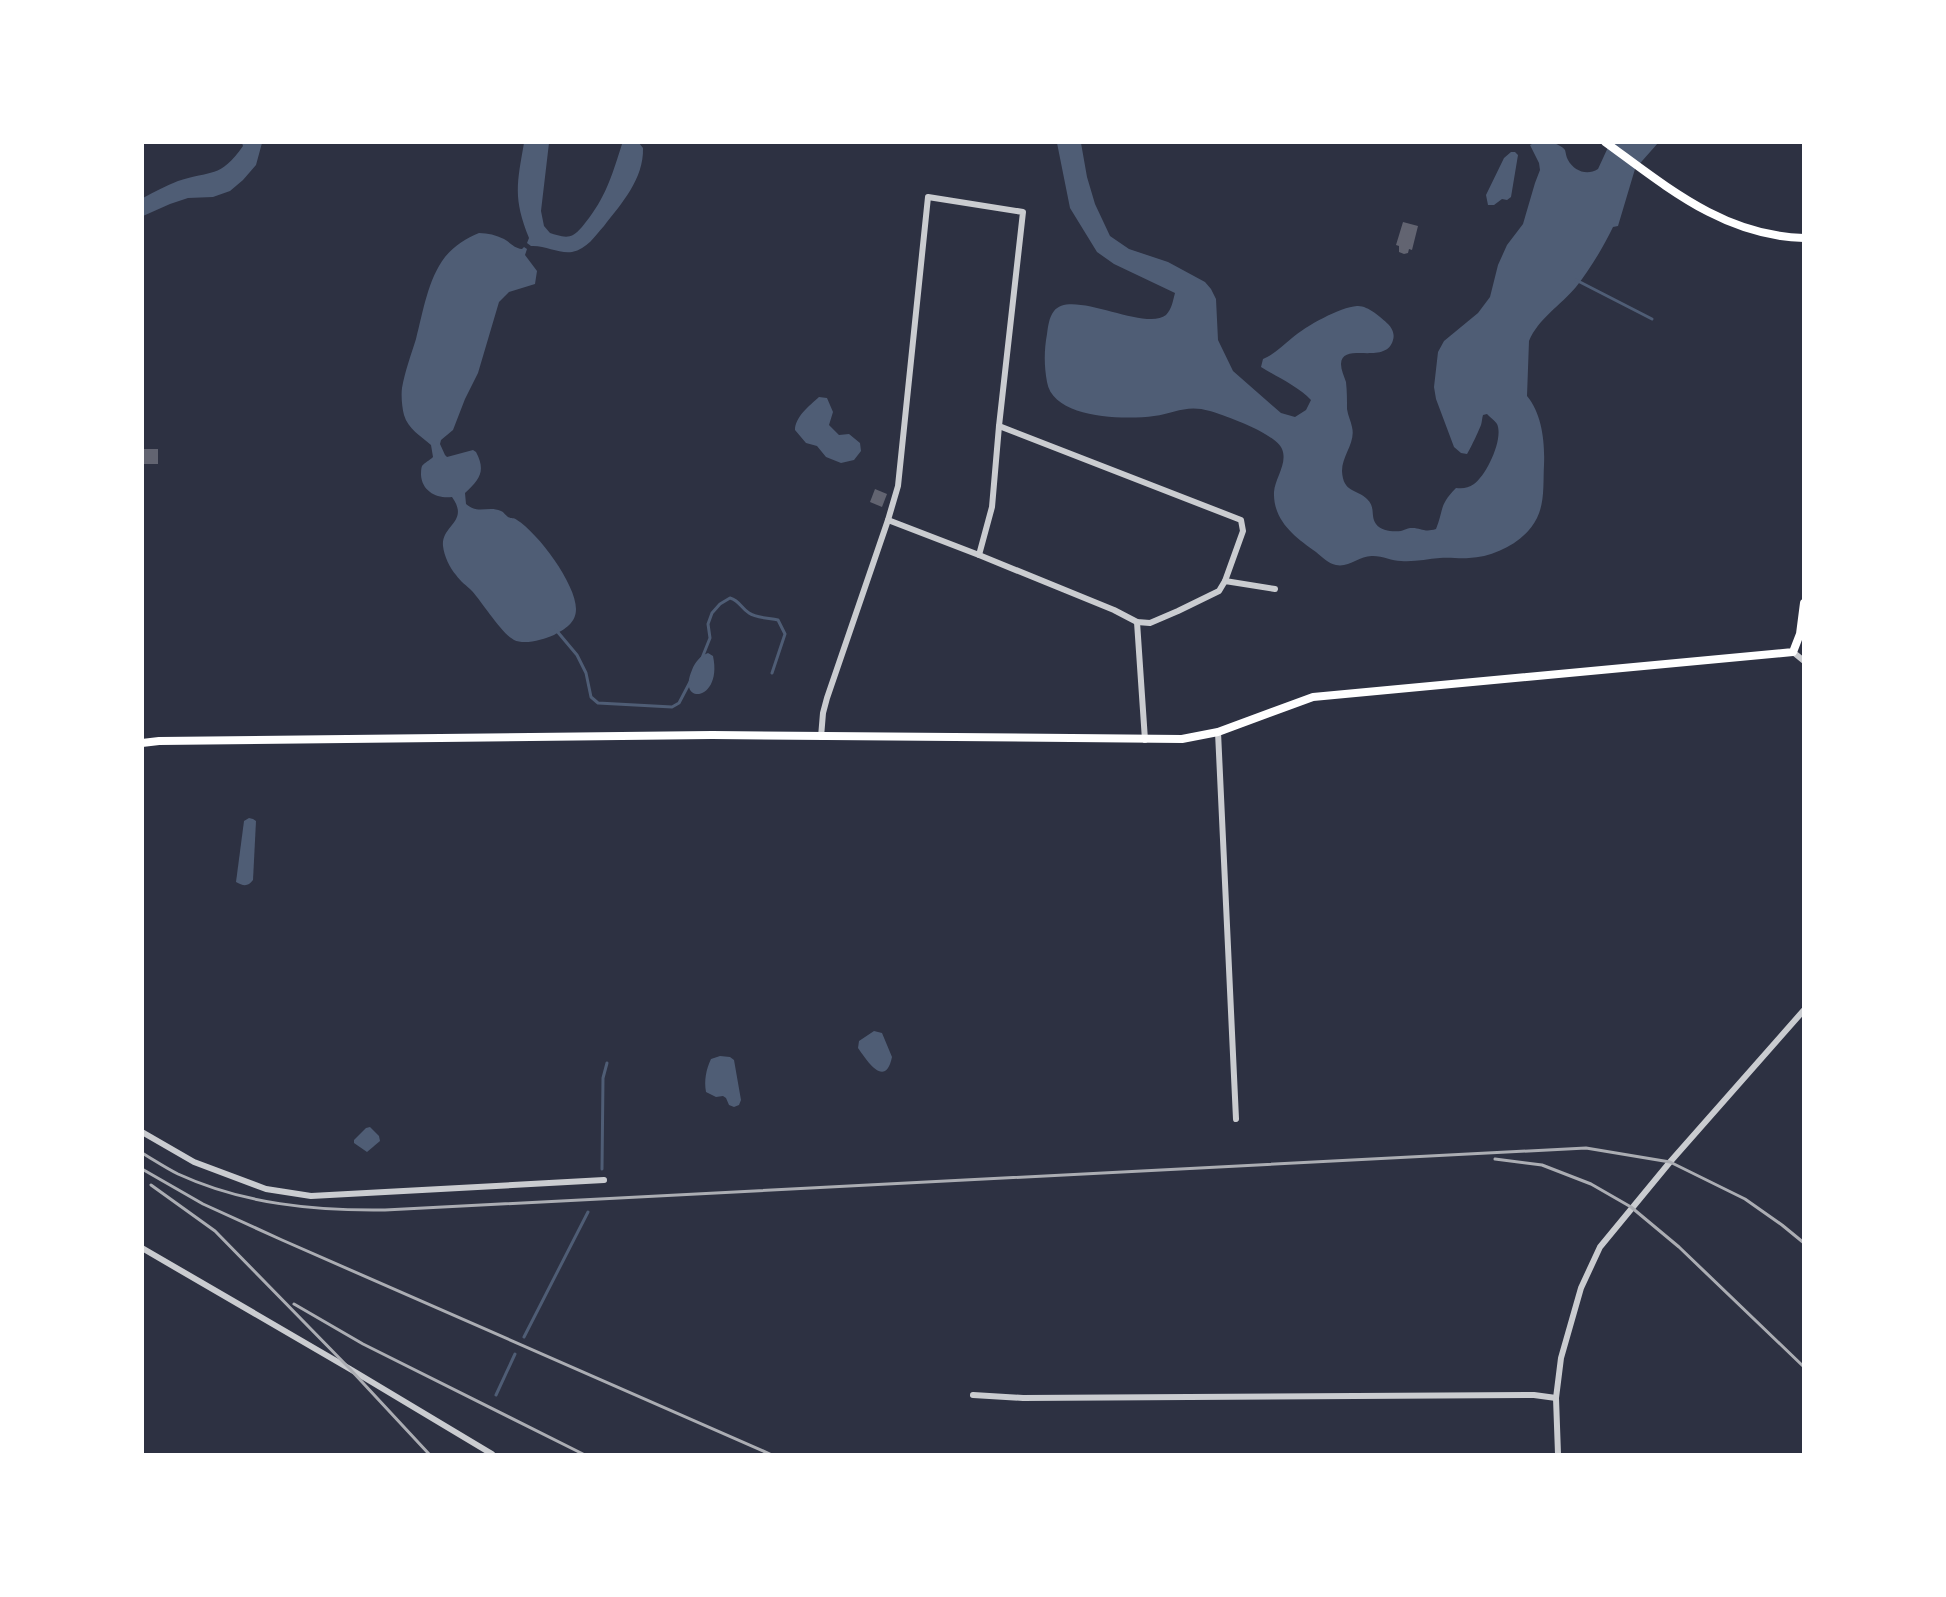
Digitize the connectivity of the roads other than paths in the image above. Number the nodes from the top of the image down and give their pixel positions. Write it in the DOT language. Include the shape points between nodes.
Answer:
graph roads {
  1 [pos="1605,142"];
  2 [pos="1803,238"];
  3 [pos="999,426"];
  4 [pos="888,520"];
  5 [pos="980,555"];
  6 [pos="1225,581"];
  7 [pos="1275,589"];
  8 [pos="1803,603"];
  9 [pos="1137,622"];
  10 [pos="1793,652"];
  11 [pos="1803,661"];
  12 [pos="1218,732"];
  13 [pos="821,737"];
  14 [pos="1145,740"];
  15 [pos="142,743"];
  16 [pos="1803,1010"];
  17 [pos="1236,1119"];
  18 [pos="142,1132"];
  19 [pos="604,1180"];
  20 [pos="142,1248"];
  21 [pos="973,1395"];
  22 [pos="1556,1398"];
  23 [pos="492,1455"];
  24 [pos="1558,1455"];
  1 -- 2 [label="main road" via="1699,208 1767,235"];
  3 -- 4 [label="street" via="1023,212 928,197 897,486"];
  3 -- 5 [label="street" via="992,507"];
  3 -- 6 [label="street" via="1241,520 1243,531"];
  4 -- 5 [label="street"];
  4 -- 13 [label="street" via="827,698"];
  5 -- 9 [label="street"];
  6 -- 7 [label="street"];
  6 -- 9 [label="street" via="1219,591 1178,611 1150,623"];
  8 -- 10 [label="main road" via="1800,634"];
  9 -- 14 [label="street"];
  10 -- 11 [label="street"];
  10 -- 12 [label="main road" via="1313,697"];
  12 -- 14 [label="main road" via="1182,739"];
  12 -- 17 [label="street"];
  13 -- 14 [label="main road"];
  13 -- 15 [label="main road"];
  16 -- 22 [label="street" via="1600,1247 1581,1288 1561,1358"];
  18 -- 19 [label="street" via="194,1162 266,1189 311,1197"];
  20 -- 23 [label="street"];
  21 -- 22 [label="street"];
  22 -- 24 [label="street"];
}
